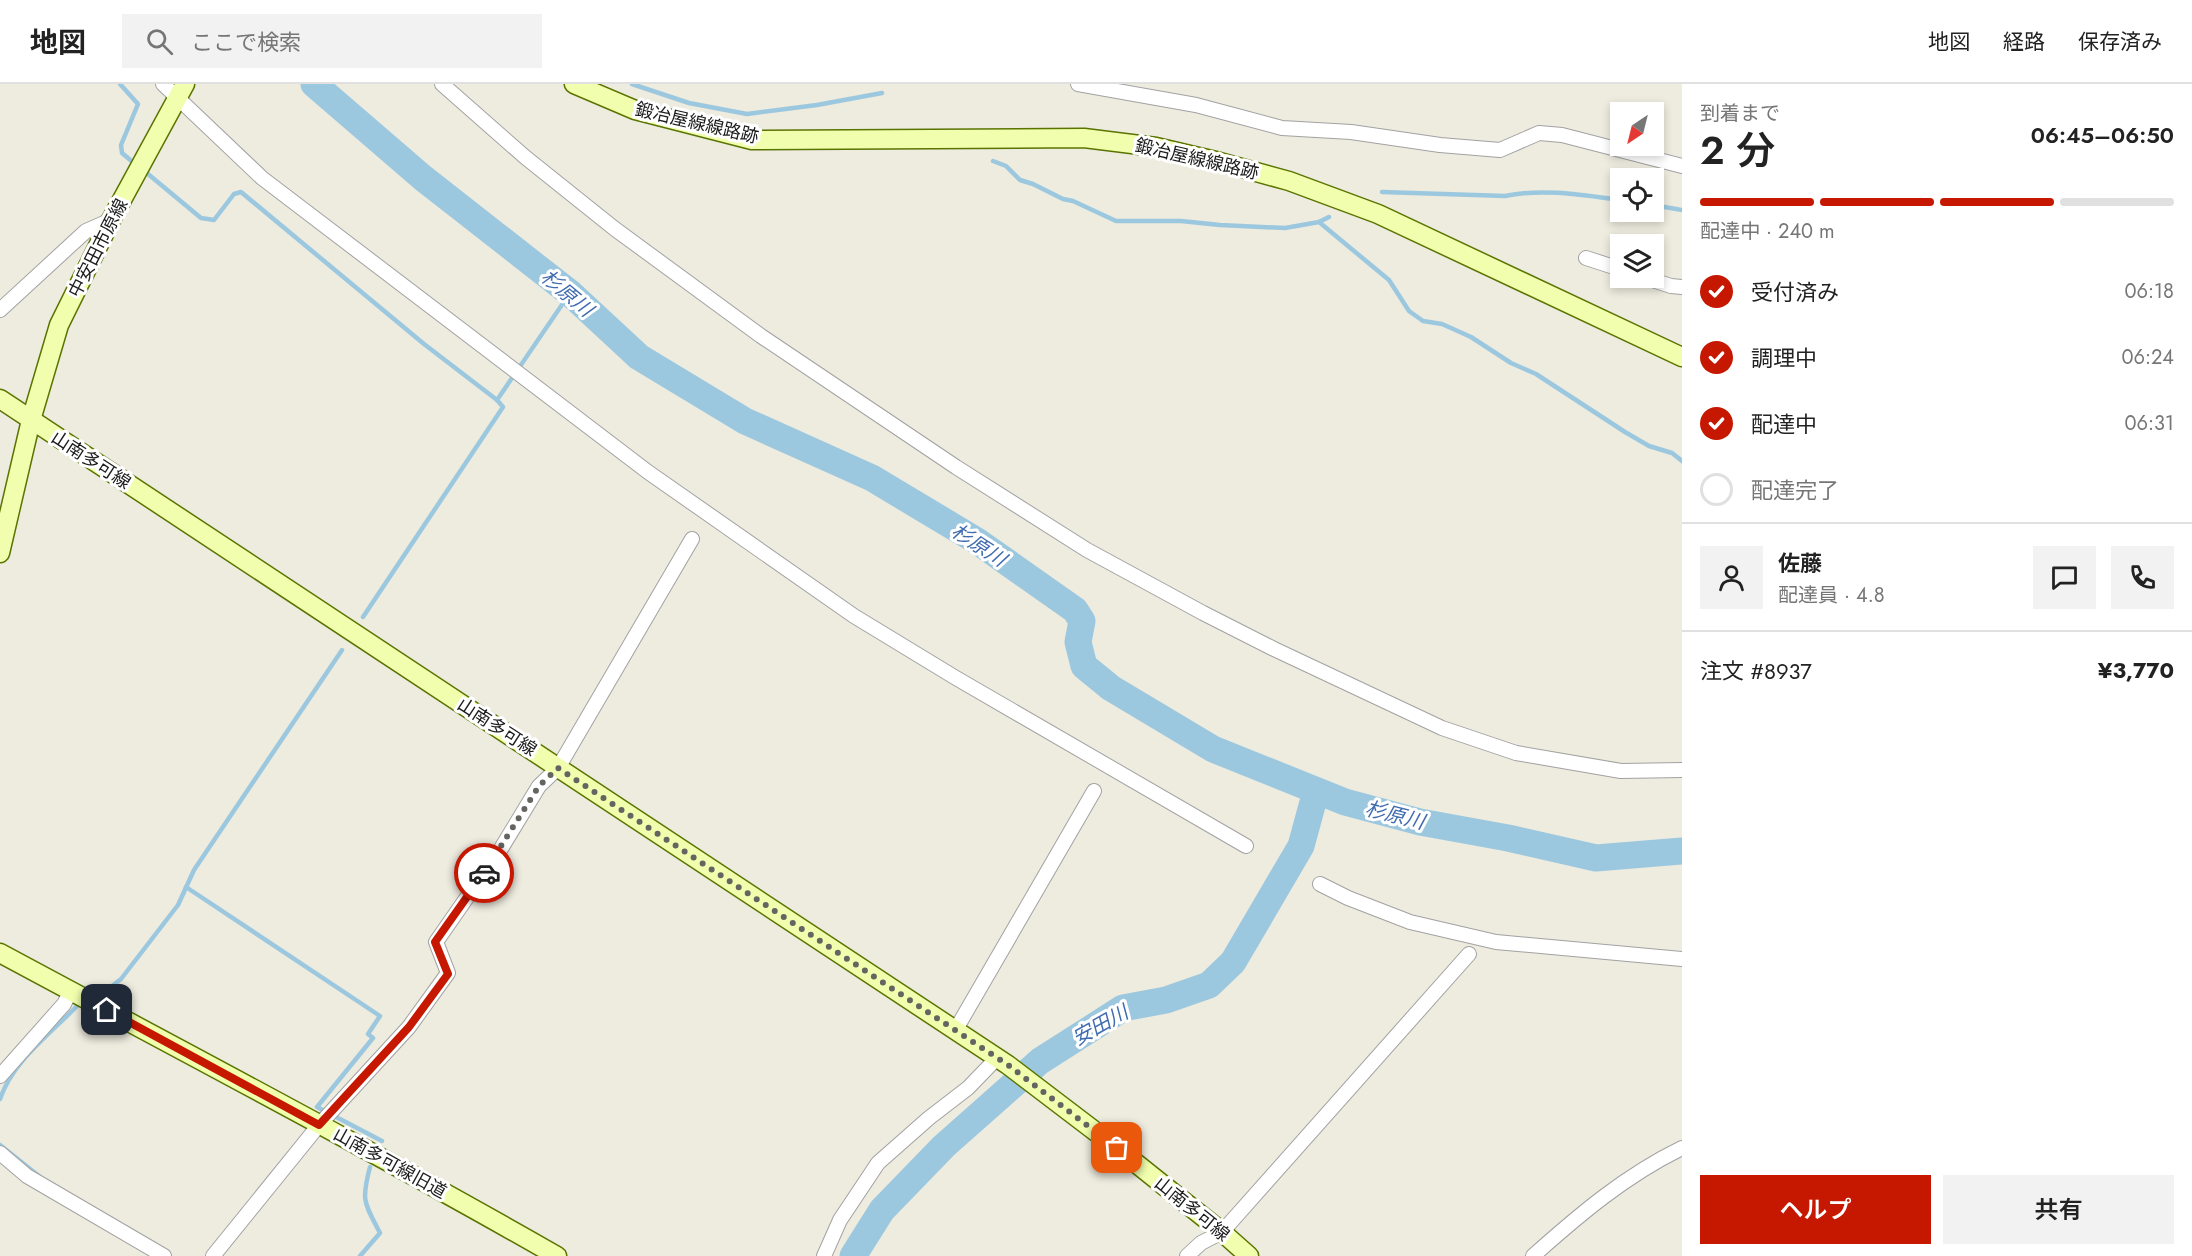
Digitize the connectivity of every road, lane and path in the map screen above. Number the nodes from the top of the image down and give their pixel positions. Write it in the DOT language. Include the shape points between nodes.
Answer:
graph roads {
  1 [pos="163,84"];
  2 [pos="442,84"];
  3 [pos="574,84"];
  4 [pos="1078,84"];
  5 [pos="181,92"];
  6 [pos="1682,166"];
  7 [pos="111,220"];
  8 [pos="1586,258"];
  9 [pos="1610,266"];
  10 [pos="1664,284"];
  11 [pos="1682,287"];
  12 [pos="0,310"];
  13 [pos="1682,357"];
  14 [pos="0,399"];
  15 [pos="31,420"];
  16 [pos="692,539"];
  17 [pos="0,553"];
  18 [pos="558,768"];
  19 [pos="1682,770"];
  20 [pos="1094,791"];
  21 [pos="1246,846"];
  22 [pos="1320,884"];
  23 [pos="0,953"];
  24 [pos="1469,954"];
  25 [pos="1682,959"];
  26 [pos="71,991"];
  27 [pos="951,1028"];
  28 [pos="1003,1062"];
  29 [pos="0,1076"];
  30 [pos="319,1125"];
  31 [pos="1682,1148"];
  32 [pos="0,1153"];
  33 [pos="1222,1232"];
  34 [pos="164,1256"];
  35 [pos="213,1256"];
  36 [pos="557,1256"];
  37 [pos="824,1256"];
  38 [pos="1187,1256"];
  39 [pos="1249,1256"];
  40 [pos="1533,1256"];
  1 -- 5 [label="street"];
  2 -- 19 [label="street" via="615,229 761,336 1087,550 1274,649 1442,728 1527,755 1621,771"];
  3 -- 13 [label="street, 鍛冶屋線線路跡" via="635,110 752,140 1084,138 1156,147 1220,162 1289,181 1378,214"];
  4 -- 6 [label="street" via="1196,105 1282,128 1500,150 1539,133 1562,135"];
  5 -- 7 [label="street, 中安田市原線"];
  5 -- 21 [label="street" via="262,178 648,472 854,616"];
  7 -- 12 [label="street" via="86,231"];
  7 -- 15 [label="street, 中安田市原線" via="59,325"];
  8 -- 9 [label="street"];
  10 -- 11 [label="street"];
  14 -- 15 [label="street, 山南多可線"];
  15 -- 17 [label="street"];
  15 -- 18 [label="street, 山南多可線"];
  16 -- 18 [label="street"];
  18 -- 27 [label="street, 山南多可線"];
  18 -- 30 [label="street" via="539,786 502,847 435,942 448,974 409,1027"];
  20 -- 27 [label="street" via="959,1024"];
  22 -- 25 [label="street" via="1410,922 1496,942"];
  23 -- 26 [label="street, 山南多可線旧道"];
  24 -- 33 [label="street"];
  26 -- 29 [label="street"];
  26 -- 30 [label="street, 山南多可線旧道"];
  27 -- 28 [label="street, 山南多可線"];
  28 -- 33 [label="street, 山南多可線"];
  28 -- 37 [label="street" via="929,1118 878,1164 840,1220"];
  30 -- 35 [label="street"];
  30 -- 36 [label="street, 山南多可線旧道"];
  31 -- 40 [label="street" via="1635,1173 1576,1217"];
  32 -- 34 [label="street" via="27,1176"];
  33 -- 38 [label="street" via="1200,1243"];
  33 -- 39 [label="street, 山南多可線"];
}
